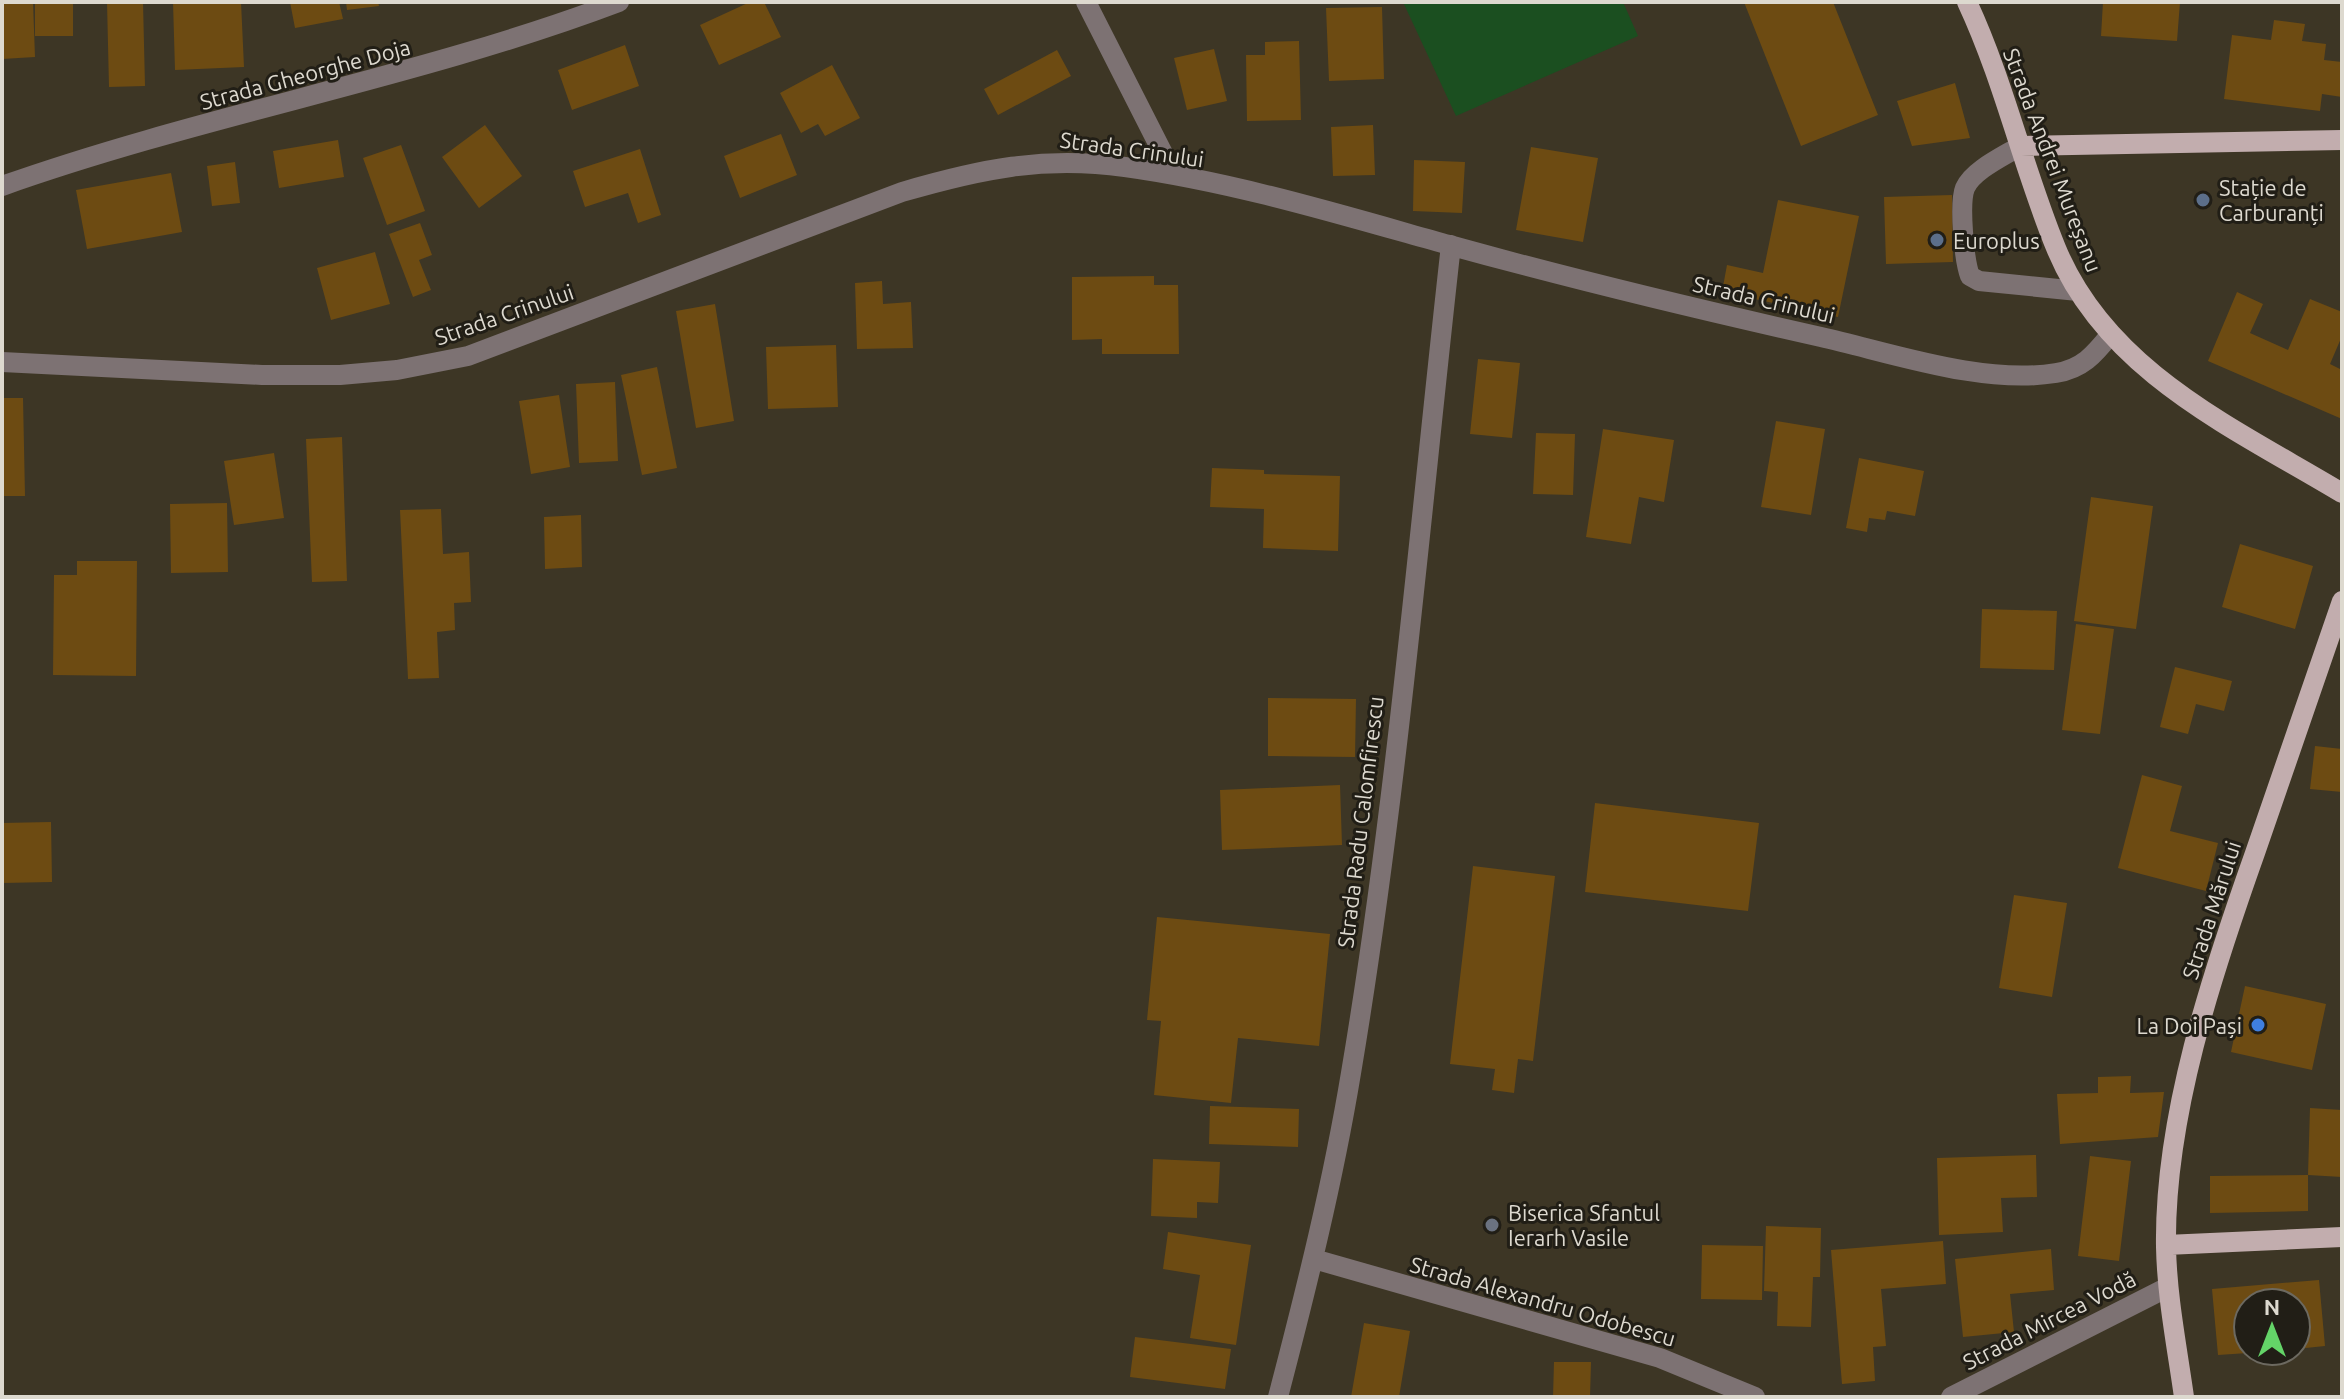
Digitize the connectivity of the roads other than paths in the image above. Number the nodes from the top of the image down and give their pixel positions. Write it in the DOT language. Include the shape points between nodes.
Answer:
graph roads {
  1 [pos="619,2"];
  2 [pos="1086,2"];
  3 [pos="1967,2"];
  4 [pos="2342,140"];
  5 [pos="2020,146"];
  6 [pos="1174,175"];
  7 [pos="2,186"];
  8 [pos="1451,245"];
  9 [pos="2078,291"];
  10 [pos="2110,335"];
  11 [pos="2,362"];
  12 [pos="2342,493"];
  13 [pos="2342,601"];
  14 [pos="2342,1237"];
  15 [pos="2166,1245"];
  16 [pos="1314,1259"];
  17 [pos="2168,1287"];
  18 [pos="1278,1397"];
  19 [pos="1755,1397"];
  20 [pos="1951,1397"];
  21 [pos="2184,1397"];
  1 -- 7 [label="street, Strada Gheorghe Doja" via="441,62 69,162"];
  2 -- 6 [label="street"];
  3 -- 5 [label="main road, Strada Andrei Mureșanu"];
  4 -- 5 [label="main road"];
  5 -- 9 [label="main road, Strada Andrei Mureșanu" via="2057,250"];
  5 -- 9 [label="street" via="1965,189 1965,261 1970,276"];
  6 -- 8 [label="street, Strada Crinului"];
  6 -- 11 [label="street, Strada Crinului" via="1049,161 969,172 902,192 468,356 397,370 262,375"];
  8 -- 10 [label="street, Strada Crinului" via="1658,300 1950,367 2057,373 2088,362"];
  8 -- 16 [label="street, Strada Radu Calomfirescu" via="1386,823 1351,1074"];
  9 -- 10 [label="main road, Strada Andrei Mureșanu"];
  10 -- 12 [label="main road, Strada Andrei Mureșanu" via="2180,395"];
  13 -- 15 [label="main road, Strada Mărului" via="2218,957 2174,1154"];
  14 -- 15 [label="main road"];
  15 -- 17 [label="main road, Strada Mărului"];
  16 -- 18 [label="street, Strada Radu Calomfirescu"];
  16 -- 19 [label="street, Strada Alexandru Odobescu" via="1660,1358"];
  17 -- 20 [label="street, Strada Mircea Vodă"];
  17 -- 21 [label="main road, Strada Mărului"];
}
